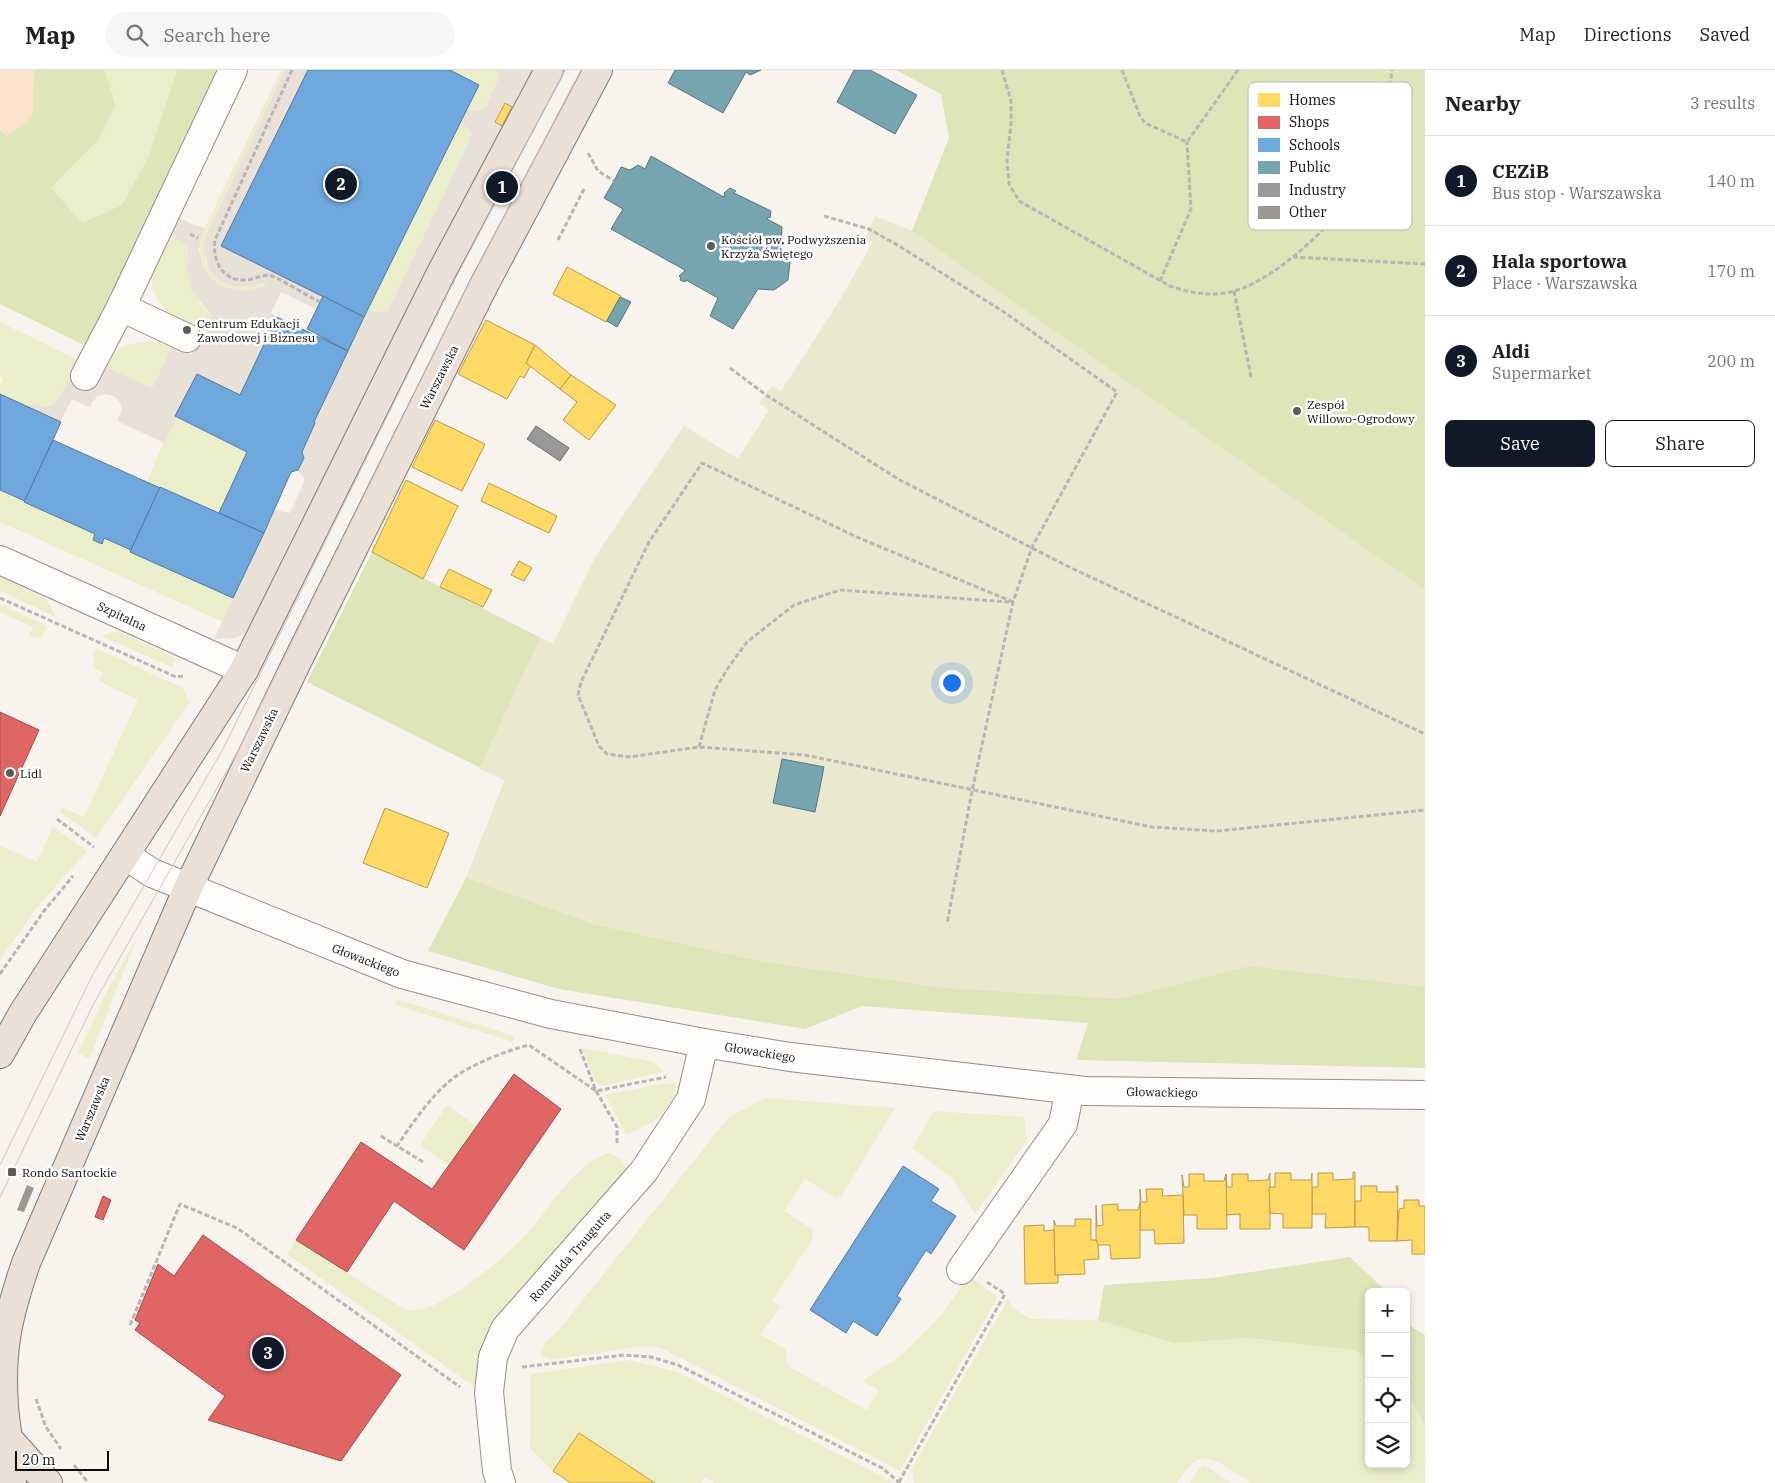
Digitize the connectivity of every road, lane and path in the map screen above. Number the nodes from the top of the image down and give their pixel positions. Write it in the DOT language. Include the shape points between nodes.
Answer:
graph roads {
  1 [pos="233,70"];
  2 [pos="292,70"];
  3 [pos="549,70"];
  4 [pos="598,70"];
  5 [pos="1002,70"];
  6 [pos="1122,70"];
  7 [pos="1238,70"];
  8 [pos="1187,142"];
  9 [pos="586,152"];
  10 [pos="614,181"];
  11 [pos="584,189"];
  12 [pos="824,216"];
  13 [pos="1324,230"];
  14 [pos="558,240"];
  15 [pos="1292,256"];
  16 [pos="1425,264"];
  17 [pos="1160,280"];
  18 [pos="1234,291"];
  19 [pos="320,302"];
  20 [pos="121,307"];
  21 [pos="187,338"];
  22 [pos="730,368"];
  23 [pos="85,376"];
  24 [pos="1251,377"];
  25 [pos="1032,547"];
  26 [pos="0,560"];
  27 [pos="0,598"];
  28 [pos="1013,602"];
  29 [pos="244,670"];
  30 [pos="186,676"];
  31 [pos="1425,734"];
  32 [pos="699,747"];
  33 [pos="972,791"];
  34 [pos="1425,810"];
  35 [pos="57,819"];
  36 [pos="94,847"];
  37 [pos="125,855"];
  38 [pos="188,888"];
  39 [pos="947,924"];
  40 [pos="704,1043"];
  41 [pos="579,1048"];
  42 [pos="0,1054"];
  43 [pos="696,1078"];
  44 [pos="1070,1089"];
  45 [pos="596,1091"];
  46 [pos="1425,1096"];
  47 [pos="381,1136"];
  48 [pos="617,1144"];
  49 [pos="397,1146"];
  50 [pos="423,1162"];
  51 [pos="961,1270"];
  52 [pos="1005,1294"];
  53 [pos="130,1325"];
  54 [pos="492,1370"];
  55 [pos="458,1386"];
  56 [pos="34,1394"];
  57 [pos="4,1434"];
  58 [pos="63,1451"];
  59 [pos="68,1458"];
  60 [pos="86,1482"];
  61 [pos="12,1483"];
  62 [pos="48,1483"];
  63 [pos="502,1483"];
  64 [pos="899,1483"];
  1 -- 20 [label="street"];
  2 -- 19 [label="path" via="215,240 213,252 224,273 234,278 246,280 270,275"];
  3 -- 29 [label="main road" via="441,273"];
  4 -- 38 [label="main road, Warszawska" via="479,296"];
  5 -- 17 [label="path" via="1011,101 1012,124 1007,160 1009,184 1019,201"];
  6 -- 8 [label="path" via="1144,123"];
  7 -- 8 [label="path"];
  8 -- 17 [label="path" via="1190,209"];
  9 -- 10 [label="path" via="598,171"];
  11 -- 14 [label="path"];
  12 -- 25 [label="path" via="868,229 899,246 1004,312 1117,392"];
  13 -- 15 [label="path"];
  15 -- 16 [label="path"];
  15 -- 18 [label="path" via="1263,277"];
  17 -- 18 [label="path" via="1192,294"];
  18 -- 24 [label="path"];
  20 -- 21 [label="street"];
  20 -- 23 [label="street"];
  22 -- 25 [label="path" via="766,395 898,479"];
  25 -- 28 [label="path"];
  25 -- 31 [label="path"];
  26 -- 29 [label="street, Szpitalna"];
  27 -- 30 [label="path" via="176,677"];
  28 -- 32 [label="path" via="840,590 794,604 747,642 728,668 715,690"];
  28 -- 32 [label="path" via="859,538 702,463 649,542 586,668 578,696 593,737 607,754 628,757"];
  28 -- 33 [label="path"];
  29 -- 37 [label="main road"];
  32 -- 33 [label="path" via="805,755"];
  33 -- 34 [label="path" via="1152,827 1216,831"];
  33 -- 39 [label="path"];
  35 -- 36 [label="path"];
  37 -- 38 [label="street, Głowackiego" via="152,872"];
  37 -- 42 [label="main road"];
  38 -- 40 [label="street, Głowackiego" via="402,974 550,1014"];
  38 -- 57 [label="main road, Warszawska" via="26,1263 10,1310 2,1366"];
  40 -- 43 [label="street, Romualda Traugutta"];
  40 -- 44 [label="street, Głowackiego" via="790,1057"];
  41 -- 45 [label="path"];
  43 -- 45 [label="path" via="674,1075"];
  43 -- 54 [label="street, Romualda Traugutta" via="691,1099 644,1171 505,1329 493,1358"];
  44 -- 46 [label="street, Głowackiego"];
  44 -- 51 [label="street" via="1063,1124"];
  45 -- 48 [label="path" via="617,1127"];
  45 -- 49 [label="path" via="529,1046 508,1050 451,1079"];
  47 -- 49 [label="path"];
  49 -- 50 [label="path"];
  52 -- 64 [label="path"];
  53 -- 55 [label="path" via="180,1204 237,1228"];
  54 -- 63 [label="street, Romualda Traugutta" via="489,1392 497,1471"];
  54 -- 64 [label="path" via="624,1355 651,1357 678,1365 882,1468"];
  56 -- 58 [label="path" via="46,1428"];
  57 -- 61 [label="main road"];
  57 -- 62 [label="main road"];
  59 -- 60 [label="path"];
}
